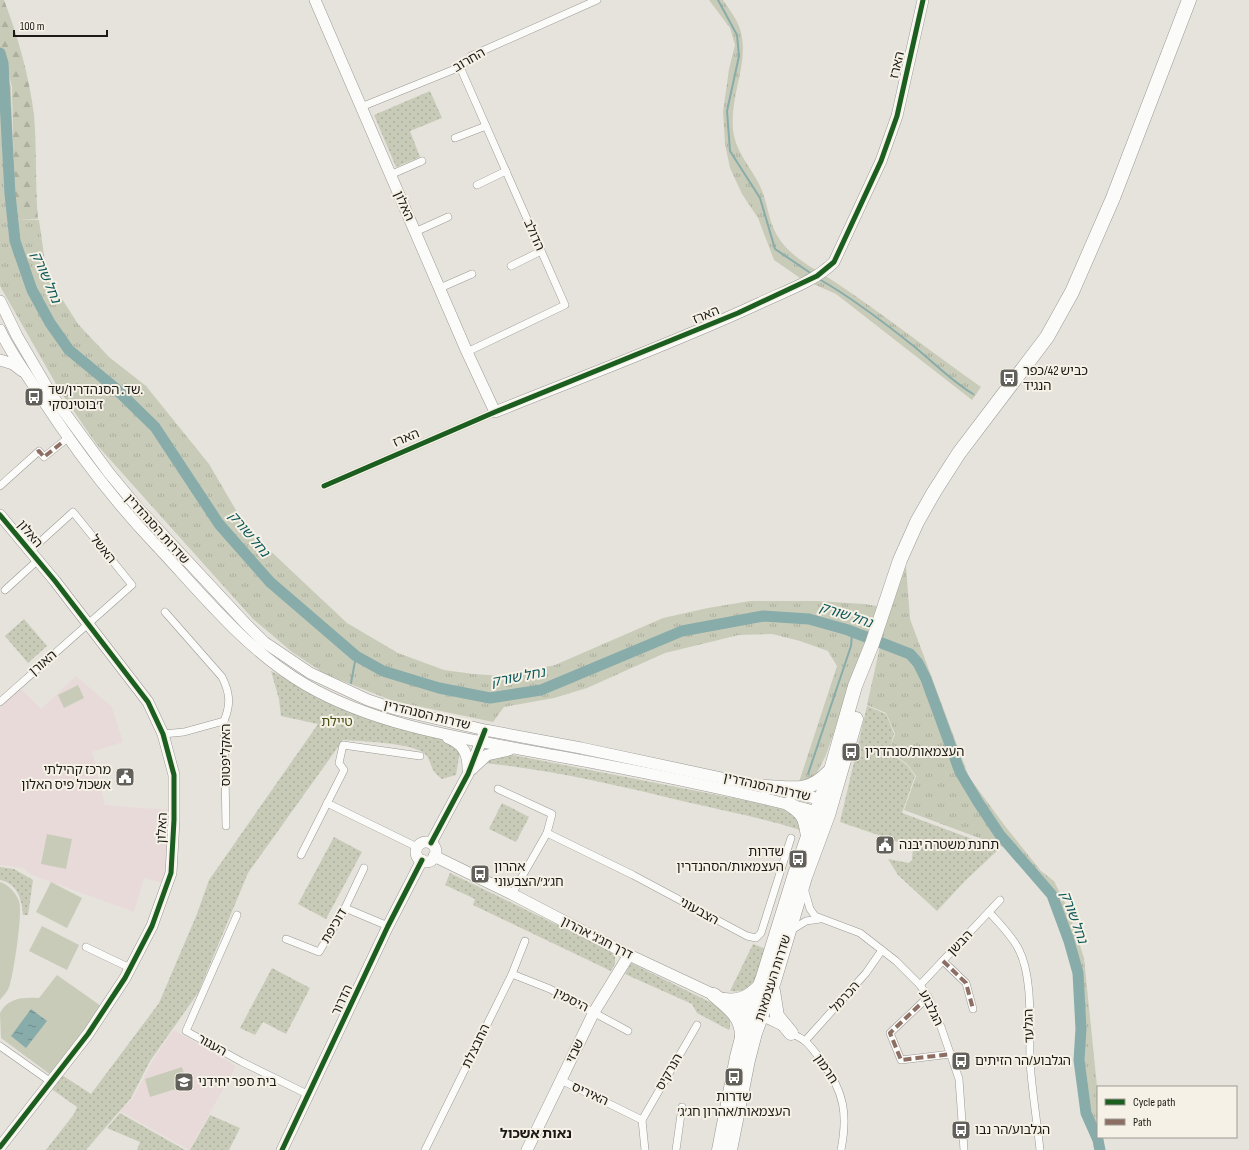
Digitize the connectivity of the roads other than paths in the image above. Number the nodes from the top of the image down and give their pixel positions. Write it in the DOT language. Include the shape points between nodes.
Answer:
graph roads {
  1 [pos="316,0"];
  2 [pos="597,0"];
  3 [pos="923,0"];
  4 [pos="1189,0"];
  5 [pos="460,67"];
  6 [pos="361,107"];
  7 [pos="486,126"];
  8 [pos="455,138"];
  9 [pos="422,161"];
  10 [pos="506,171"];
  11 [pos="390,175"];
  12 [pos="477,185"];
  13 [pos="448,217"];
  14 [pos="415,232"];
  15 [pos="541,251"];
  16 [pos="511,266"];
  17 [pos="472,274"];
  18 [pos="440,288"];
  19 [pos="0,301"];
  20 [pos="17,336"];
  21 [pos="2,341"];
  22 [pos="467,352"];
  23 [pos="0,360"];
  24 [pos="27,376"];
  25 [pos="495,412"];
  26 [pos="64,441"];
  27 [pos="0,486"];
  28 [pos="324,486"];
  29 [pos="0,515"];
  30 [pos="30,550"];
  31 [pos="38,560"];
  32 [pos="5,590"];
  33 [pos="165,612"];
  34 [pos="88,625"];
  35 [pos="872,644"];
  36 [pos="0,702"];
  37 [pos="224,721"];
  38 [pos="431,730"];
  39 [pos="485,730"];
  40 [pos="163,734"];
  41 [pos="481,741"];
  42 [pos="528,750"];
  43 [pos="420,756"];
  44 [pos="831,770"];
  45 [pos="468,774"];
  46 [pos="765,787"];
  47 [pos="498,789"];
  48 [pos="327,803"];
  49 [pos="789,804"];
  50 [pos="822,807"];
  51 [pos="226,826"];
  52 [pos="547,833"];
  53 [pos="791,838"];
  54 [pos="808,838"];
  55 [pos="431,844"];
  56 [pos="417,848"];
  57 [pos="301,855"];
  58 [pos="434,856"];
  59 [pos="422,860"];
  60 [pos="364,868"];
  61 [pos="803,885"];
  62 [pos="512,894"];
  63 [pos="1000,900"];
  64 [pos="346,908"];
  65 [pos="990,912"];
  66 [pos="237,914"];
  67 [pos="820,919"];
  68 [pos="388,926"];
  69 [pos="789,932"];
  70 [pos="286,939"];
  71 [pos="524,942"];
  72 [pos="86,947"];
  73 [pos="882,950"];
  74 [pos="628,955"];
  75 [pos="943,961"];
  76 [pos="130,968"];
  77 [pos="512,974"];
  78 [pos="776,976"];
  79 [pos="760,985"];
  80 [pos="920,985"];
  81 [pos="928,997"];
  82 [pos="719,998"];
  83 [pos="973,1009"];
  84 [pos="594,1012"];
  85 [pos="756,1015"];
  86 [pos="697,1025"];
  87 [pos="628,1031"];
  88 [pos="791,1033"];
  89 [pos="742,1037"];
  90 [pos="805,1041"];
  91 [pos="0,1046"];
  92 [pos="951,1054"];
  93 [pos="561,1080"];
  94 [pos="51,1082"];
  95 [pos="309,1095"];
  96 [pos="682,1106"];
  97 [pos="642,1120"];
  98 [pos="0,1148"];
  99 [pos="282,1150"];
  100 [pos="425,1150"];
  101 [pos="527,1150"];
  102 [pos="645,1150"];
  103 [pos="649,1150"];
  104 [pos="676,1150"];
  105 [pos="719,1150"];
  106 [pos="730,1150"];
  107 [pos="841,1150"];
  108 [pos="964,1150"];
  109 [pos="1040,1150"];
  1 -- 6 [label="street, האלון"];
  2 -- 5 [label="street, החרוב" via="471,56"];
  3 -- 25 [label="street, הארז" via="896,116 881,161 834,262 815,277 738,314"];
  4 -- 35 [label="highway" via="1113,198 1072,292 1046,337 959,453 934,492 900,560"];
  5 -- 6 [label="street, החרוב"];
  5 -- 7 [label="street, הדולב"];
  6 -- 11 [label="street, האלון"];
  7 -- 8 [label="street"];
  7 -- 10 [label="street, הדולב"];
  9 -- 11 [label="street"];
  10 -- 12 [label="street"];
  10 -- 15 [label="street, הדולב"];
  11 -- 14 [label="street, האלון"];
  13 -- 14 [label="street"];
  14 -- 18 [label="street, האלון"];
  15 -- 16 [label="street"];
  15 -- 22 [label="street, הדולב" via="565,304"];
  17 -- 18 [label="street"];
  18 -- 22 [label="street, האלון"];
  19 -- 20 [label="street, שדרות הסנהדרין"];
  20 -- 21 [label="street"];
  20 -- 39 [label="street, שדרות הסנהדרין" via="50,394 109,474 224,602 264,642 310,673 368,700 395,709"];
  21 -- 24 [label="street, שדרות הסנהדרין"];
  22 -- 25 [label="street, האלון"];
  23 -- 24 [label="street" via="13,364"];
  24 -- 38 [label="street, שדרות הסנהדרין" via="100,481 135,523 235,631 284,671 334,699 356,709"];
  25 -- 28 [label="street, הארז"];
  26 -- 27 [label="street" via="44,457 39,451"];
  29 -- 30 [label="street, האלון"];
  30 -- 31 [label="street, האלון"];
  30 -- 34 [label="street, האשל" via="73,512 132,585"];
  31 -- 32 [label="street"];
  31 -- 34 [label="street, האלון"];
  33 -- 37 [label="street, האקליפטוס" via="222,677 229,690 230,700"];
  34 -- 36 [label="street, האורן"];
  34 -- 40 [label="street, האלון" via="148,702"];
  35 -- 44 [label="highway" via="855,686"];
  35 -- 50 [label="highway" via="866,681"];
  37 -- 40 [label="street" via="184,732"];
  37 -- 51 [label="street, האקליפטוס"];
  38 -- 41 [label="street, שדרות הסנהדרין"];
  38 -- 45 [label="street" via="461,745 467,755"];
  39 -- 41 [label="street"];
  39 -- 46 [label="street, שדרות הסנהדרין"];
  40 -- 76 [label="street, האלון" via="174,776 171,873 152,926"];
  41 -- 42 [label="street, שדרות הסנהדרין"];
  41 -- 45 [label="street"];
  42 -- 45 [label="street" via="492,753"];
  42 -- 49 [label="street, שדרות הסנהדרין"];
  43 -- 48 [label="street" via="343,745 339,763 344,770"];
  44 -- 46 [label="highway" via="819,782 808,787"];
  44 -- 50 [label="highway"];
  45 -- 55 [label="street"];
  46 -- 50 [label="street, שדרות הסנהדרין"];
  47 -- 52 [label="street" via="552,814"];
  48 -- 56 [label="street"];
  48 -- 57 [label="street"];
  49 -- 50 [label="street, שדרות הסנהדרין"];
  49 -- 54 [label="highway" via="803,816"];
  50 -- 54 [label="highway, שדרות העצמאות"];
  50 -- 61 [label="highway, שדרות העצמאות"];
  52 -- 53 [label="street, הצבעוני" via="633,874 746,936 756,938 762,933"];
  52 -- 62 [label="street"];
  54 -- 79 [label="highway, שדרות העצמאות"];
  55 -- 56 [label="street" via="423,842"];
  55 -- 58 [label="street" via="435,848"];
  56 -- 59 [label="street" via="417,855"];
  58 -- 59 [label="street" via="428,861"];
  58 -- 62 [label="street, דרך חג'ג' אהרון"];
  59 -- 68 [label="street, הדרור"];
  60 -- 64 [label="street, דוכיפת"];
  61 -- 67 [label="street" via="812,912"];
  61 -- 69 [label="highway, שדרות העצמאות"];
  62 -- 74 [label="street, דרך חג'ג' אהרון"];
  63 -- 65 [label="street, הבשן"];
  64 -- 68 [label="street"];
  64 -- 70 [label="street, דוכיפת" via="319,952"];
  65 -- 75 [label="street, הבשן"];
  65 -- 109 [label="street, הגלעד" via="1019,949 1026,974 1030,1063"];
  66 -- 95 [label="street, העגור" via="186,1031"];
  67 -- 69 [label="street" via="806,921"];
  67 -- 73 [label="street, הגלבוע" via="860,933"];
  68 -- 95 [label="street, הדרור"];
  69 -- 78 [label="highway, שדרות העצמאות"];
  71 -- 77 [label="street, החבצלת"];
  72 -- 76 [label="street"];
  73 -- 80 [label="street, הגלבוע"];
  73 -- 90 [label="street, הכרמל" via="866,973"];
  74 -- 82 [label="street, דרך חג'ג' אהרון"];
  74 -- 84 [label="street, שבזי"];
  75 -- 80 [label="street, הבשן"];
  75 -- 83 [label="street" via="966,983"];
  76 -- 94 [label="street, האלון" via="88,1034"];
  77 -- 84 [label="street, היסמין"];
  77 -- 100 [label="street, החבצלת"];
  78 -- 85 [label="highway, שדרות העצמאות"];
  78 -- 88 [label="highway" via="773,990 774,1008 777,1016"];
  79 -- 82 [label="highway" via="751,995 740,1000"];
  79 -- 85 [label="highway, שדרות העצמאות"];
  80 -- 81 [label="street, הגלבוע"];
  81 -- 92 [label="street, הגלבוע"];
  81 -- 92 [label="street" via="890,1033 901,1060"];
  82 -- 85 [label="street, דרך חג'ג' אהרון"];
  82 -- 89 [label="highway" via="734,1012 741,1025"];
  84 -- 87 [label="street, היסמין"];
  84 -- 93 [label="street, שבזי"];
  85 -- 88 [label="street, חרמון"];
  85 -- 89 [label="highway, שדרות העצמאות"];
  85 -- 106 [label="highway, שדרות העצמאות"];
  86 -- 97 [label="street, הנרקיס"];
  88 -- 90 [label="street, חרמון"];
  89 -- 105 [label="highway, שדרות העצמאות"];
  90 -- 107 [label="street, חרמון" via="829,1072 842,1097 844,1126"];
  91 -- 94 [label="street"];
  92 -- 108 [label="street, הגלבוע" via="959,1078"];
  93 -- 97 [label="street, האיריס"];
  93 -- 101 [label="street, שבזי"];
  94 -- 98 [label="street, האלון"];
  95 -- 99 [label="street, הדרור"];
  96 -- 104 [label="street"];
  97 -- 102 [label="street"];
  102 -- 103 [label="street"];
}
